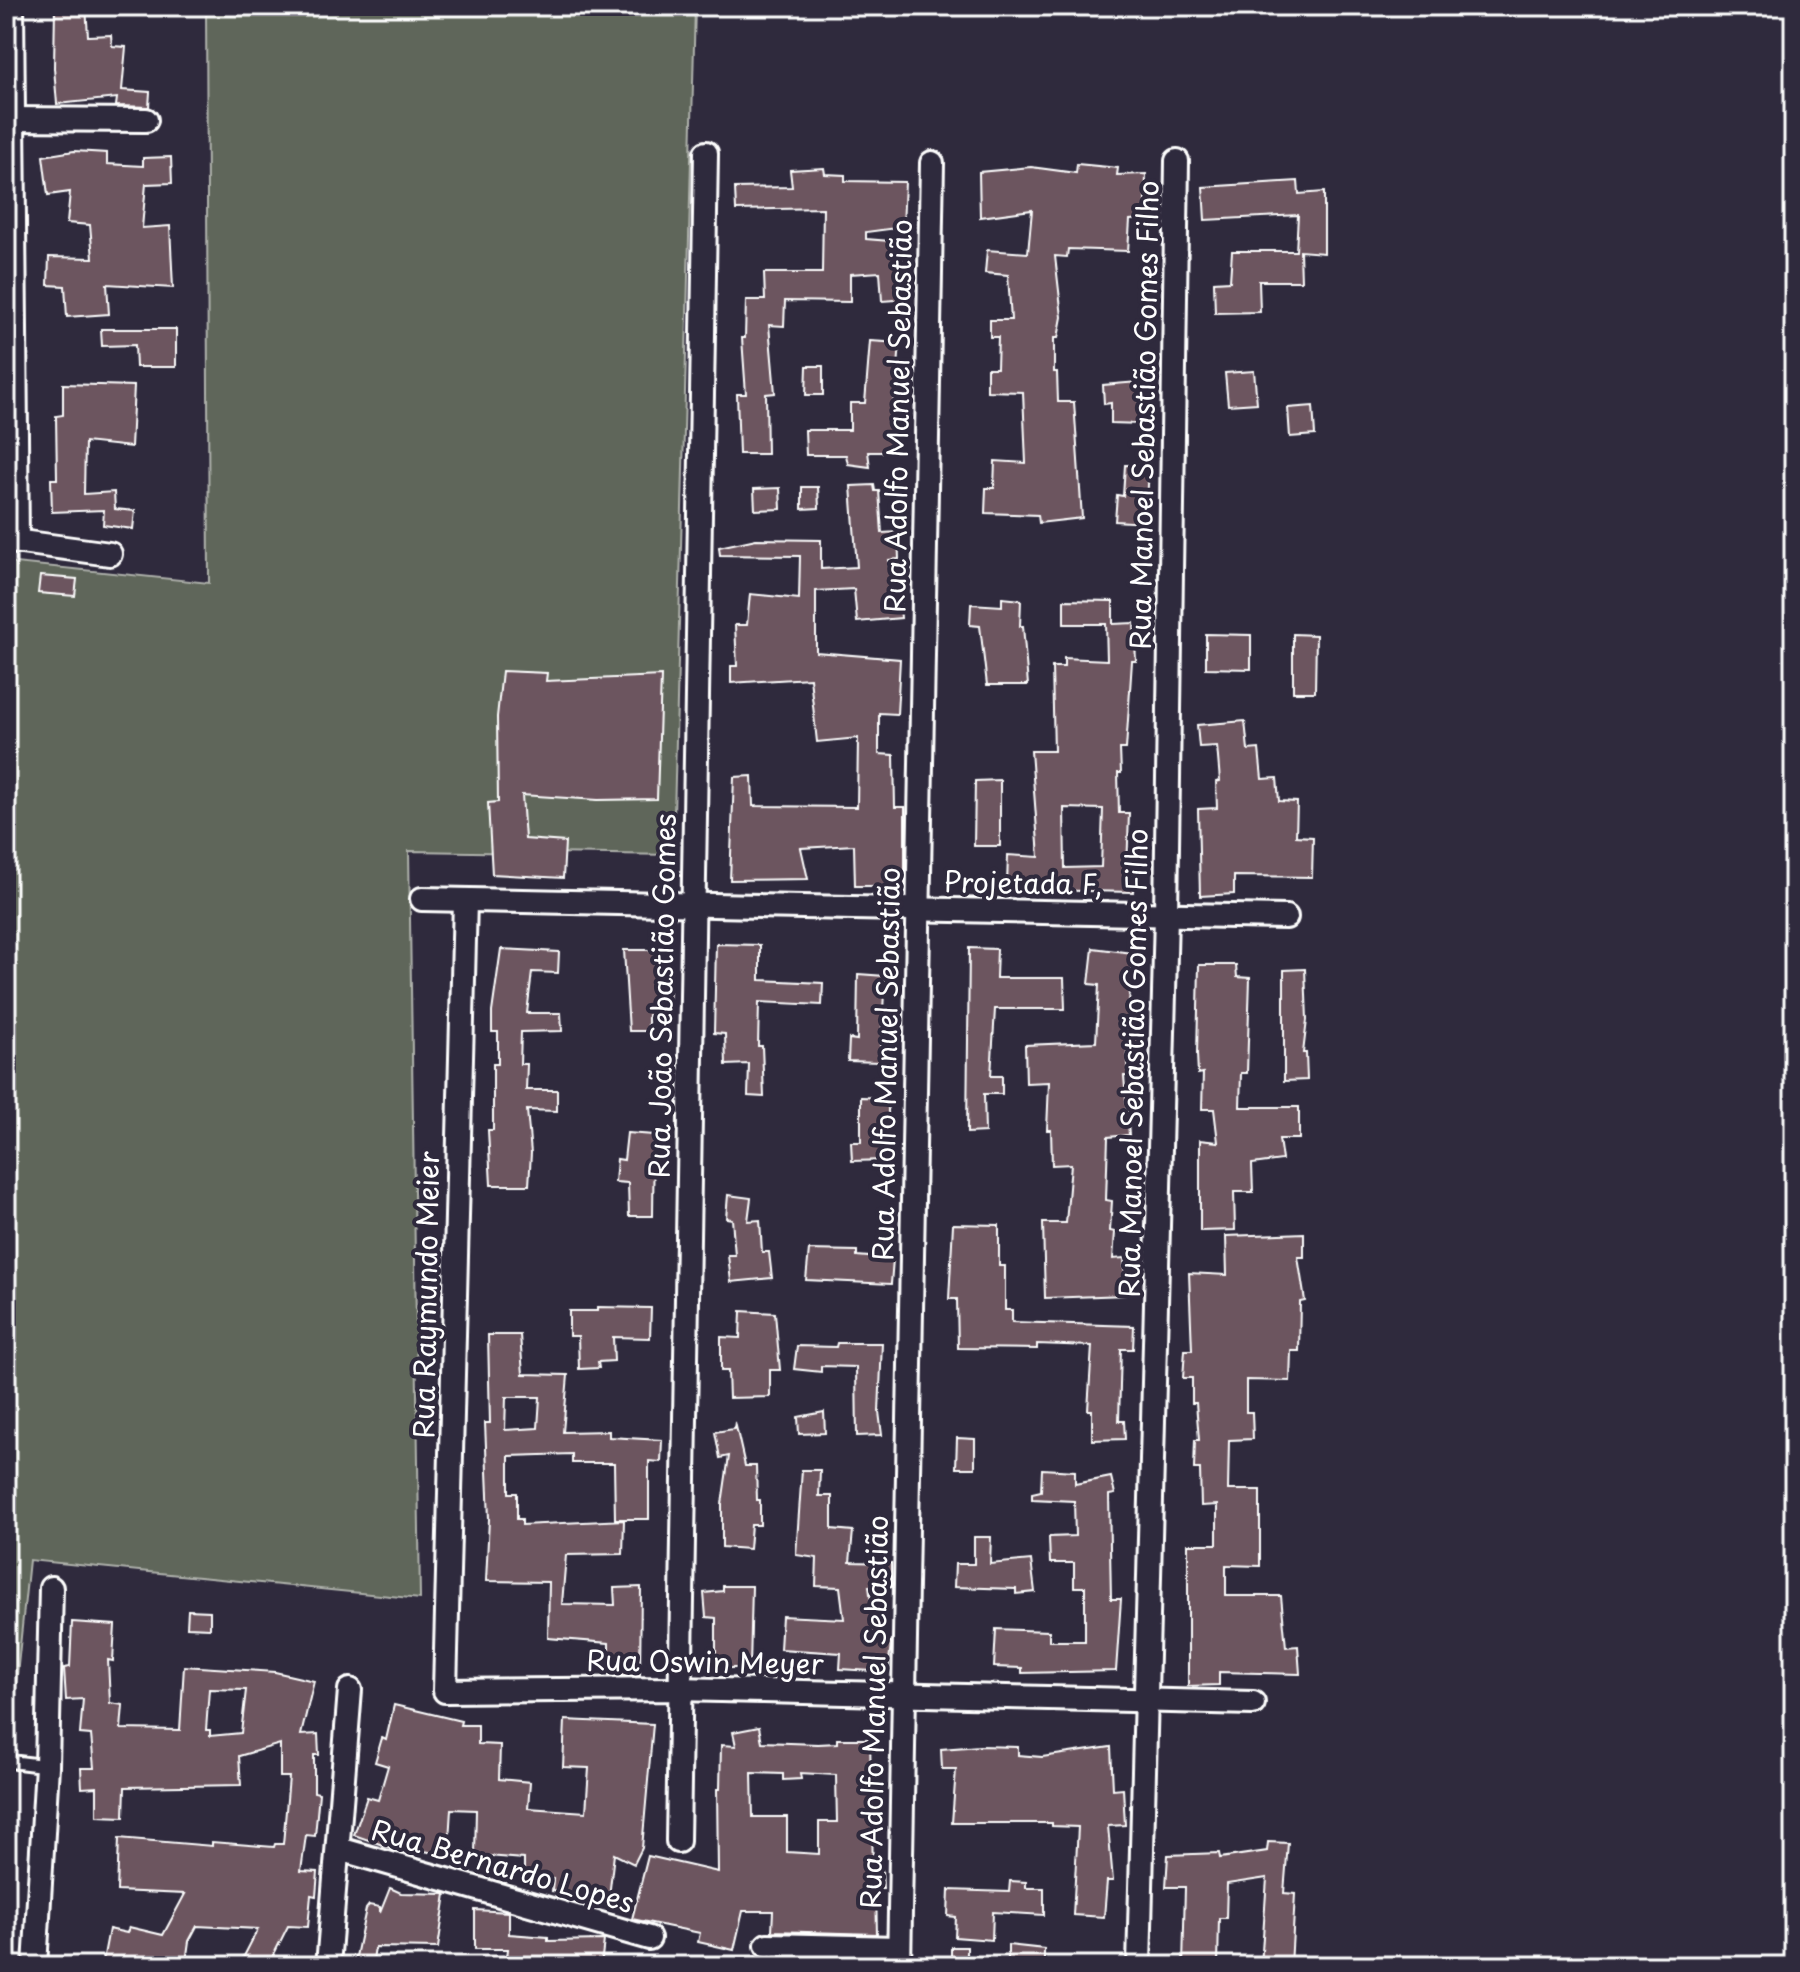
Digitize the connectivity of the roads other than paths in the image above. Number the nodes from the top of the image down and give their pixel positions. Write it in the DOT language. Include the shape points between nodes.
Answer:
graph roads {
  1 [pos="12,6"];
  2 [pos="10,120"];
  3 [pos="146,120"];
  4 [pos="706,153"];
  5 [pos="1177,161"];
  6 [pos="932,163"];
  7 [pos="11,541"];
  8 [pos="110,554"];
  9 [pos="422,899"];
  10 [pos="465,900"];
  11 [pos="693,905"];
  12 [pos="918,910"];
  13 [pos="1166,915"];
  14 [pos="1286,917"];
  15 [pos="51,1588"];
  16 [pos="678,1689"];
  17 [pos="350,1690"];
  18 [pos="445,1691"];
  19 [pos="903,1694"];
  20 [pos="1148,1699"];
  21 [pos="1253,1703"];
  22 [pos="6,1761"];
  23 [pos="47,1766"];
  24 [pos="678,1841"];
  25 [pos="339,1849"];
  26 [pos="649,1938"];
  27 [pos="767,1945"];
  28 [pos="899,1957"];
  29 [pos="35,1966"];
  30 [pos="328,1966"];
  31 [pos="1139,1966"];
  1 -- 2 [label="street"];
  2 -- 3 [label="street"];
  2 -- 7 [label="street"];
  4 -- 11 [label="street, Rua João Sebastião Gomes"];
  5 -- 13 [label="street, Rua Manoel Sebastião Gomes Filho"];
  6 -- 12 [label="street, Rua Adolfo Manuel Sebastião"];
  7 -- 8 [label="street"];
  9 -- 10 [label="street, Projetada F,"];
  10 -- 11 [label="street, Projetada F,"];
  10 -- 18 [label="street, Rua Raymundo Meier"];
  11 -- 12 [label="street, Projetada F,"];
  11 -- 16 [label="street, Rua João Sebastião Gomes"];
  12 -- 13 [label="street, Projetada F,"];
  12 -- 19 [label="street, Rua Adolfo Manuel Sebastião"];
  13 -- 14 [label="street, Projetada F,"];
  13 -- 20 [label="street, Rua Manoel Sebastião Gomes Filho"];
  15 -- 23 [label="street"];
  16 -- 18 [label="street, Rua Oswin Meyer"];
  16 -- 19 [label="street, Rua Oswin Meyer"];
  16 -- 24 [label="street, Rua João Sebastião Gomes"];
  17 -- 25 [label="street"];
  19 -- 20 [label="street, Rua Oswin Meyer"];
  19 -- 28 [label="street, Rua Adolfo Manuel Sebastião"];
  20 -- 21 [label="street, Rua Oswin Meyer"];
  20 -- 31 [label="street, Rua Manoel Sebastião Gomes Filho"];
  22 -- 23 [label="lane"];
  23 -- 29 [label="street"];
  25 -- 26 [label="street, Rua Bernardo Lopes"];
  25 -- 30 [label="street"];
  27 -- 28 [label="street"];
}
